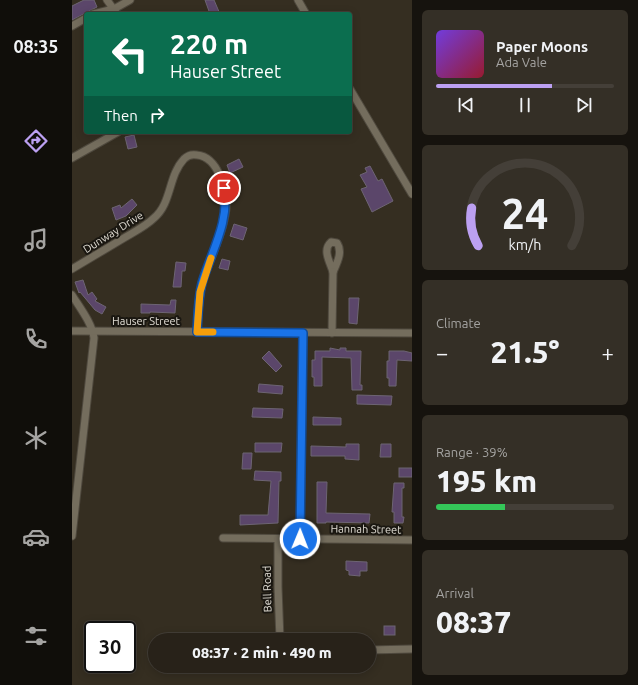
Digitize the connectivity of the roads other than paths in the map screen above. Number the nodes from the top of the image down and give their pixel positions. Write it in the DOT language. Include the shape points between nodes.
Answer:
graph roads {
  1 [pos="107,0"];
  2 [pos="130,0"];
  3 [pos="298,0"];
  4 [pos="116,11"];
  5 [pos="305,12"];
  6 [pos="84,19"];
  7 [pos="72,26"];
  8 [pos="352,92"];
  9 [pos="114,134"];
  10 [pos="72,158"];
  11 [pos="412,194"];
  12 [pos="72,269"];
  13 [pos="333,272"];
  14 [pos="72,295"];
  15 [pos="72,332"];
  16 [pos="93,332"];
  17 [pos="197,332"];
  18 [pos="303,333"];
  19 [pos="332,333"];
  20 [pos="412,333"];
  21 [pos="73,525"];
  22 [pos="72,536"];
  23 [pos="223,538"];
  24 [pos="278,539"];
  25 [pos="300,539"];
  26 [pos="412,540"];
  27 [pos="280,633"];
  28 [pos="412,648"];
  29 [pos="376,650"];
  1 -- 4 [label="street"];
  2 -- 4 [label="street"];
  3 -- 5 [label="street"];
  6 -- 7 [label="street"];
  8 -- 11 [label="street"];
  9 -- 10 [label="street"];
  12 -- 17 [label="street, Dunway Drive" via="154,218 167,200 179,165 188,156 202,156 212,163 221,177 226,204 221,231 202,284"];
  13 -- 19 [label="street"];
  14 -- 16 [label="street"];
  15 -- 16 [label="street, Hauser Street"];
  16 -- 17 [label="street, Hauser Street"];
  16 -- 21 [label="street"];
  17 -- 18 [label="street, Hauser Street"];
  18 -- 19 [label="street, Hauser Street"];
  18 -- 25 [label="street"];
  19 -- 20 [label="street, Hauser Street"];
  21 -- 22 [label="street"];
  23 -- 24 [label="street, Hannah Street"];
  24 -- 25 [label="street, Hannah Street"];
  24 -- 27 [label="street, Bell Road"];
  25 -- 26 [label="street, Hannah Street"];
  28 -- 29 [label="street"];
}
